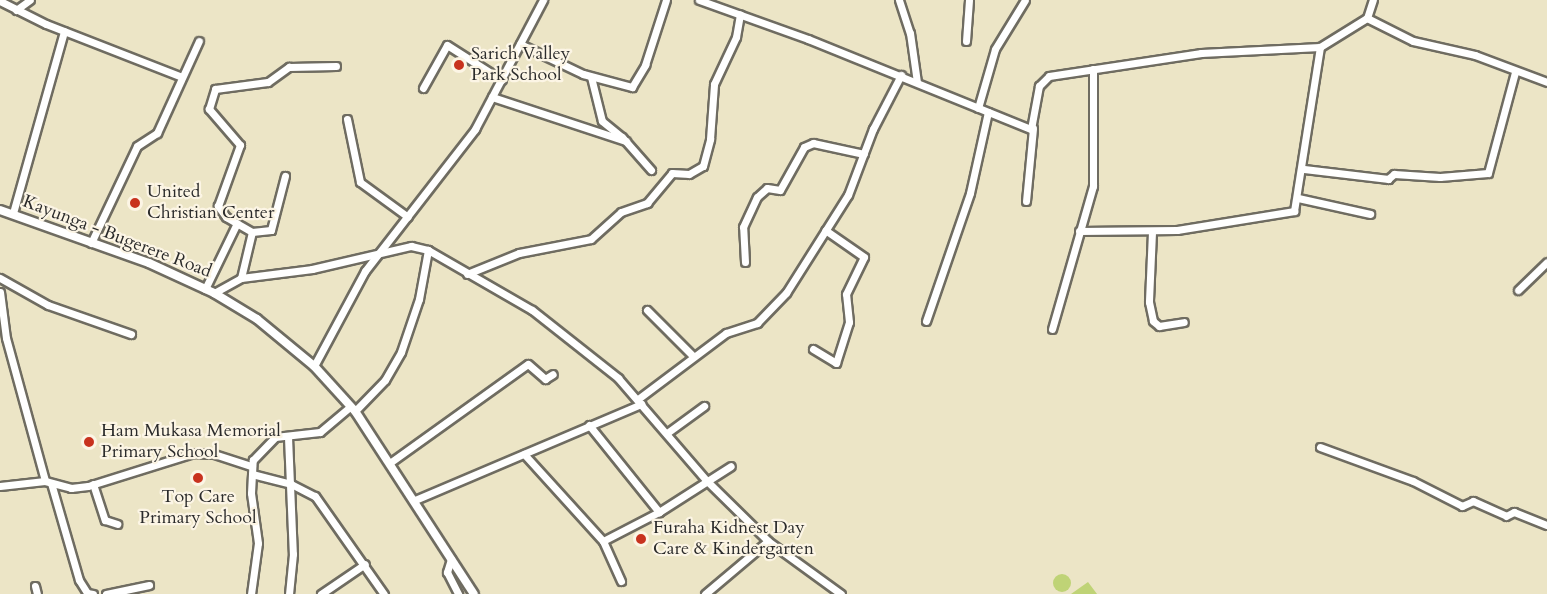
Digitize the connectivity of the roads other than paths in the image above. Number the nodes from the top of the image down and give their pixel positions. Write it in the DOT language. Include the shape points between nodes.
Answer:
graph roads {
  1 [pos="30,0"];
  2 [pos="543,0"];
  3 [pos="666,0"];
  4 [pos="699,0"];
  5 [pos="899,0"];
  6 [pos="969,0"];
  7 [pos="1025,0"];
  8 [pos="1373,0"];
  9 [pos="0,1"];
  10 [pos="16,10"];
  11 [pos="740,14"];
  12 [pos="1367,18"];
  13 [pos="64,31"];
  14 [pos="199,41"];
  15 [pos="966,41"];
  16 [pos="520,44"];
  17 [pos="1320,46"];
  18 [pos="336,66"];
  19 [pos="1093,69"];
  20 [pos="1515,72"];
  21 [pos="901,75"];
  22 [pos="183,77"];
  23 [pos="591,77"];
  24 [pos="502,80"];
  25 [pos="917,82"];
  26 [pos="1547,82"];
  27 [pos="423,88"];
  28 [pos="492,97"];
  29 [pos="978,108"];
  30 [pos="988,112"];
  31 [pos="347,119"];
  32 [pos="1033,128"];
  33 [pos="626,141"];
  34 [pos="864,154"];
  35 [pos="1304,169"];
  36 [pos="651,170"];
  37 [pos="285,176"];
  38 [pos="1298,198"];
  39 [pos="1026,201"];
  40 [pos="0,210"];
  41 [pos="13,213"];
  42 [pos="1370,214"];
  43 [pos="408,217"];
  44 [pos="237,224"];
  45 [pos="825,230"];
  46 [pos="1079,231"];
  47 [pos="252,232"];
  48 [pos="1152,232"];
  49 [pos="91,243"];
  50 [pos="428,250"];
  51 [pos="376,256"];
  52 [pos="745,262"];
  53 [pos="1547,262"];
  54 [pos="467,274"];
  55 [pos="0,278"];
  56 [pos="241,278"];
  57 [pos="1518,290"];
  58 [pos="209,291"];
  59 [pos="0,292"];
  60 [pos="647,310"];
  61 [pos="926,321"];
  62 [pos="1184,322"];
  63 [pos="1052,329"];
  64 [pos="131,334"];
  65 [pos="813,349"];
  66 [pos="693,356"];
  67 [pos="314,366"];
  68 [pos="553,374"];
  69 [pos="640,401"];
  70 [pos="704,406"];
  71 [pos="352,409"];
  72 [pos="589,425"];
  73 [pos="667,433"];
  74 [pos="288,437"];
  75 [pos="1320,447"];
  76 [pos="524,454"];
  77 [pos="391,462"];
  78 [pos="731,466"];
  79 [pos="252,470"];
  80 [pos="707,481"];
  81 [pos="48,482"];
  82 [pos="93,484"];
  83 [pos="291,484"];
  84 [pos="0,486"];
  85 [pos="416,500"];
  86 [pos="659,512"];
  87 [pos="117,524"];
  88 [pos="1547,525"];
  89 [pos="603,541"];
  90 [pos="768,541"];
  91 [pos="451,559"];
  92 [pos="365,564"];
  93 [pos="621,581"];
  94 [pos="149,585"];
  95 [pos="34,586"];
  96 [pos="38,594"];
  97 [pos="92,594"];
  98 [pos="106,594"];
  99 [pos="251,594"];
  100 [pos="289,594"];
  101 [pos="321,594"];
  102 [pos="384,594"];
  103 [pos="458,594"];
  104 [pos="474,594"];
  105 [pos="705,594"];
  106 [pos="841,594"];
  1 -- 10 [label="street"];
  2 -- 16 [label="street"];
  3 -- 23 [label="street" via="637,82 632,87"];
  4 -- 11 [label="street"];
  5 -- 25 [label="street" via="910,33"];
  6 -- 15 [label="street"];
  7 -- 29 [label="street" via="995,49"];
  8 -- 12 [label="street"];
  9 -- 10 [label="street"];
  10 -- 13 [label="street"];
  11 -- 21 [label="street"];
  11 -- 54 [label="street" via="736,37 714,84 710,139 703,166 689,174 672,173 647,203 621,212 591,239 509,256"];
  12 -- 17 [label="street"];
  12 -- 20 [label="street" via="1413,41 1475,55"];
  13 -- 22 [label="street"];
  13 -- 41 [label="street"];
  14 -- 22 [label="street"];
  16 -- 23 [label="street"];
  16 -- 24 [label="street"];
  17 -- 19 [label="street" via="1246,49"];
  17 -- 35 [label="street"];
  18 -- 44 [label="street" via="289,67 268,82 215,89 209,110 240,145 217,202 219,210"];
  19 -- 32 [label="street" via="1043,79"];
  19 -- 46 [label="street" via="1093,182"];
  20 -- 26 [label="street"];
  20 -- 35 [label="street" via="1488,173 1440,177 1394,174 1388,179"];
  21 -- 25 [label="street"];
  21 -- 34 [label="street"];
  22 -- 49 [label="street" via="154,138 137,146"];
  23 -- 33 [label="street" via="602,122"];
  24 -- 27 [label="street" via="447,45"];
  24 -- 28 [label="street"];
  25 -- 29 [label="street"];
  28 -- 33 [label="street"];
  28 -- 43 [label="street" via="458,155"];
  29 -- 30 [label="street"];
  30 -- 32 [label="street"];
  30 -- 61 [label="street" via="970,193"];
  31 -- 43 [label="street" via="360,182"];
  32 -- 39 [label="street"];
  33 -- 36 [label="street"];
  34 -- 45 [label="street" via="848,195"];
  34 -- 52 [label="street" via="813,143 804,147 780,190 767,188 757,197 743,227"];
  35 -- 38 [label="street"];
  37 -- 47 [label="street" via="271,230"];
  38 -- 42 [label="street"];
  38 -- 48 [label="street" via="1297,208 1288,214"];
  40 -- 41 [label="main road, Kayunga - Bugerere Road"];
  41 -- 49 [label="main road, Kayunga - Bugerere Road"];
  43 -- 51 [label="street"];
  44 -- 47 [label="street"];
  44 -- 58 [label="street"];
  45 -- 65 [label="street" via="864,257 846,294 849,322 836,363"];
  45 -- 66 [label="street" via="798,278 764,317 732,329"];
  46 -- 48 [label="street"];
  46 -- 63 [label="street"];
  47 -- 56 [label="street"];
  48 -- 62 [label="street" via="1149,302 1153,321 1159,326"];
  49 -- 58 [label="main road, Kayunga - Bugerere Road"];
  50 -- 51 [label="street" via="411,246"];
  50 -- 54 [label="street"];
  50 -- 71 [label="street" via="419,299 401,352 385,380"];
  51 -- 56 [label="street"];
  51 -- 67 [label="street" via="347,301"];
  53 -- 57 [label="street"];
  54 -- 69 [label="street" via="552,325"];
  55 -- 64 [label="street" via="48,305"];
  56 -- 58 [label="street"];
  58 -- 67 [label="main road, Kayunga - Bugerere Road" via="256,319"];
  59 -- 81 [label="street" via="6,338"];
  60 -- 66 [label="street"];
  66 -- 69 [label="street"];
  67 -- 71 [label="main road, Kayunga - Bugerere Road"];
  68 -- 77 [label="street" via="545,378 528,364"];
  69 -- 72 [label="street"];
  69 -- 73 [label="street"];
  70 -- 73 [label="street"];
  71 -- 74 [label="street" via="320,432"];
  71 -- 77 [label="main road, Kayunga - Bugerere Road"];
  72 -- 76 [label="street"];
  72 -- 86 [label="street"];
  73 -- 80 [label="street"];
  74 -- 79 [label="street" via="283,435 267,442"];
  74 -- 83 [label="street"];
  75 -- 88 [label="street" via="1413,481 1462,506 1473,501 1506,516 1514,512"];
  76 -- 85 [label="street"];
  76 -- 89 [label="street"];
  77 -- 85 [label="main road, Kayunga - Bugerere Road"];
  78 -- 80 [label="street"];
  79 -- 82 [label="street" via="193,453"];
  79 -- 83 [label="street"];
  79 -- 99 [label="street" via="258,543"];
  80 -- 86 [label="street"];
  80 -- 90 [label="street"];
  81 -- 82 [label="street" via="71,488"];
  81 -- 84 [label="street"];
  81 -- 97 [label="street" via="79,580"];
  82 -- 87 [label="street" via="105,519"];
  83 -- 92 [label="street" via="315,496"];
  83 -- 100 [label="street" via="293,554"];
  85 -- 91 [label="main road, Kayunga - Bugerere Road"];
  86 -- 89 [label="street"];
  89 -- 93 [label="street"];
  90 -- 105 [label="street"];
  90 -- 106 [label="street"];
  91 -- 103 [label="street" via="447,572"];
  91 -- 104 [label="main road, Kayunga - Bugerere Road"];
  92 -- 101 [label="street"];
  92 -- 102 [label="street"];
  94 -- 98 [label="street"];
  95 -- 96 [label="street"];
}
